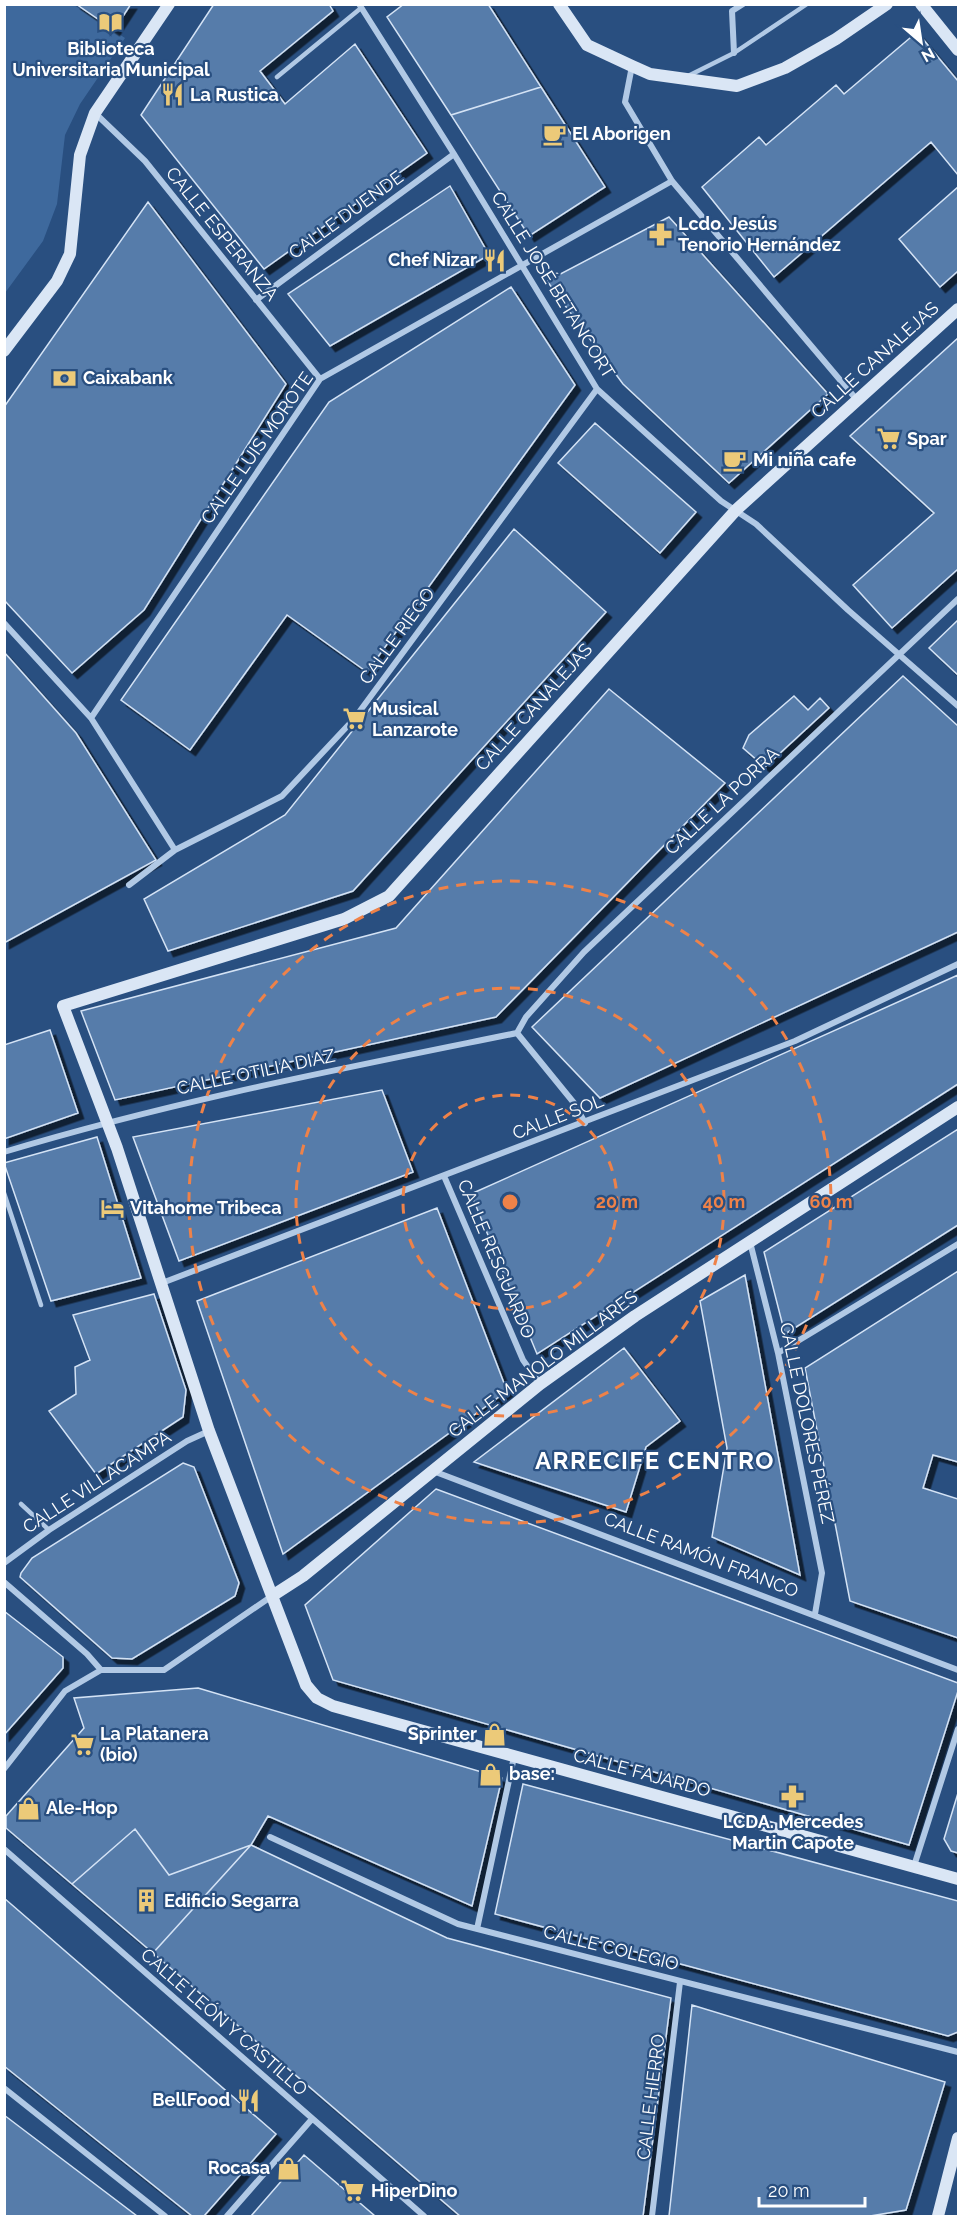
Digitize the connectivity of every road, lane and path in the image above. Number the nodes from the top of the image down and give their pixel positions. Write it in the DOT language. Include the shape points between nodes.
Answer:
graph roads {
  1 [pos="169,4"];
  2 [pos="559,4"];
  3 [pos="743,4"];
  4 [pos="807,4"];
  5 [pos="887,4"];
  6 [pos="921,4"];
  7 [pos="360,6"];
  8 [pos="958,50"];
  9 [pos="734,53"];
  10 [pos="632,66"];
  11 [pos="277,77"];
  12 [pos="685,77"];
  13 [pos="95,113"];
  14 [pos="454,154"];
  15 [pos="672,181"];
  16 [pos="522,266"];
  17 [pos="256,300"];
  18 [pos="958,309"];
  19 [pos="4,351"];
  20 [pos="320,379"];
  21 [pos="597,389"];
  22 [pos="857,400"];
  23 [pos="736,510"];
  24 [pos="958,599"];
  25 [pos="4,623"];
  26 [pos="900,654"];
  27 [pos="958,706"];
  28 [pos="91,718"];
  29 [pos="175,850"];
  30 [pos="129,885"];
  31 [pos="958,964"];
  32 [pos="517,1033"];
  33 [pos="958,1107"];
  34 [pos="106,1121"];
  35 [pos="585,1124"];
  36 [pos="4,1152"];
  37 [pos="444,1176"];
  38 [pos="4,1193"];
  39 [pos="749,1240"];
  40 [pos="958,1244"];
  41 [pos="162,1283"];
  42 [pos="41,1305"];
  43 [pos="778,1353"];
  44 [pos="540,1384"];
  45 [pos="209,1431"];
  46 [pos="433,1470"];
  47 [pos="21,1504"];
  48 [pos="49,1530"];
  49 [pos="4,1563"];
  50 [pos="4,1582"];
  51 [pos="272,1596"];
  52 [pos="815,1614"];
  53 [pos="101,1670"];
  54 [pos="958,1670"];
  55 [pos="958,1729"];
  56 [pos="514,1757"];
  57 [pos="4,1769"];
  58 [pos="270,1837"];
  59 [pos="4,1849"];
  60 [pos="914,1866"];
  61 [pos="958,1879"];
  62 [pos="477,1929"];
  63 [pos="680,1982"];
  64 [pos="958,2052"];
  65 [pos="4,2088"];
  66 [pos="312,2119"];
  67 [pos="958,2138"];
  68 [pos="165,2217"];
  69 [pos="227,2217"];
  70 [pos="424,2217"];
  71 [pos="652,2217"];
  72 [pos="938,2217"];
  1 -- 13 [label="main road"];
  2 -- 10 [label="main road" via="587,45"];
  3 -- 9 [label="street" via="732,11"];
  4 -- 9 [label="lane"];
  5 -- 12 [label="main road" via="837,39 785,68 737,86"];
  6 -- 8 [label="main road"];
  7 -- 11 [label="lane"];
  7 -- 14 [label="street, CALLE JOSÉ BETANCORT"];
  9 -- 12 [label="lane"];
  10 -- 12 [label="main road" via="650,74"];
  10 -- 15 [label="street" via="625,102"];
  13 -- 17 [label="street, CALLE ESPERANZA" via="145,161"];
  13 -- 19 [label="main road" via="80,155 70,254 57,281"];
  14 -- 16 [label="street, CALLE JOSÉ BETANCORT"];
  14 -- 17 [label="street, CALLE DUENDE"];
  15 -- 16 [label="street, CALLE LUIS MOROTE"];
  15 -- 22 [label="street"];
  16 -- 20 [label="street, CALLE LUIS MOROTE"];
  16 -- 21 [label="street, CALLE JOSÉ BETANCORT"];
  17 -- 20 [label="street, CALLE ESPERANZA"];
  18 -- 22 [label="main road, CALLE CANALEJAS"];
  20 -- 28 [label="street, CALLE LUIS MOROTE"];
  21 -- 23 [label="street, CALLE JOSÉ BETANCORT" via="721,501"];
  21 -- 29 [label="street, CALLE RIEGO" via="354,719 282,796"];
  22 -- 23 [label="main road, CALLE CANALEJAS"];
  23 -- 26 [label="street, CALLE JOSÉ BETANCORT"];
  23 -- 34 [label="main road, CALLE CANALEJAS" via="389,896 344,918 63,1006"];
  24 -- 26 [label="street, CALLE LA PORRA"];
  25 -- 28 [label="street"];
  26 -- 27 [label="street, CALLE JOSÉ BETANCORT"];
  26 -- 32 [label="street, CALLE LA PORRA" via="584,952 526,1017"];
  28 -- 29 [label="street"];
  29 -- 30 [label="street, CALLE RIEGO"];
  31 -- 35 [label="street, CALLE SOL" via="795,1041"];
  32 -- 34 [label="street, CALLE OTILIA DIAZ"];
  32 -- 35 [label="street" via="574,1103"];
  33 -- 39 [label="main road, CALLE MANOLO MILLARES"];
  34 -- 36 [label="street, CALLE OTILIA DIAZ"];
  34 -- 41 [label="main road"];
  35 -- 37 [label="street, CALLE SOL"];
  37 -- 41 [label="street, CALLE SOL"];
  37 -- 44 [label="street, CALLE RESGUARDO" via="523,1360"];
  38 -- 42 [label="lane"];
  39 -- 43 [label="street, CALLE DOLORES PÉREZ"];
  39 -- 44 [label="main road, CALLE MANOLO MILLARES"];
  40 -- 43 [label="street"];
  41 -- 45 [label="main road"];
  43 -- 52 [label="street, CALLE DOLORES PÉREZ" via="822,1573"];
  44 -- 46 [label="main road, CALLE MANOLO MILLARES"];
  45 -- 48 [label="street, CALLE VILLACAMPA" via="187,1441"];
  45 -- 51 [label="main road"];
  46 -- 51 [label="main road, CALLE MANOLO MILLARES" via="303,1576"];
  46 -- 52 [label="street, CALLE RAMÓN FRANCO"];
  47 -- 48 [label="lane"];
  48 -- 49 [label="street, CALLE VILLACAMPA"];
  50 -- 53 [label="street"];
  51 -- 53 [label="street, CALLE MANOLO MILLARES" via="164,1670"];
  51 -- 56 [label="main road, CALLE FAJARDO" via="306,1685 318,1698 333,1706"];
  52 -- 54 [label="street, CALLE RAMÓN FRANCO"];
  53 -- 57 [label="street" via="65,1691"];
  55 -- 60 [label="street"];
  56 -- 60 [label="main road, CALLE FAJARDO"];
  56 -- 62 [label="street"];
  58 -- 62 [label="street, CALLE COLEGIO" via="458,1924"];
  59 -- 66 [label="street, CALLE LEÓN Y CASTILLO"];
  60 -- 61 [label="main road, CALLE FAJARDO"];
  62 -- 63 [label="street, CALLE COLEGIO"];
  63 -- 64 [label="street, CALLE COLEGIO"];
  63 -- 71 [label="street, CALLE HIERRO"];
  65 -- 68 [label="street"];
  66 -- 69 [label="street"];
  66 -- 70 [label="street, CALLE LEÓN Y CASTILLO"];
  67 -- 72 [label="main road"];
}
